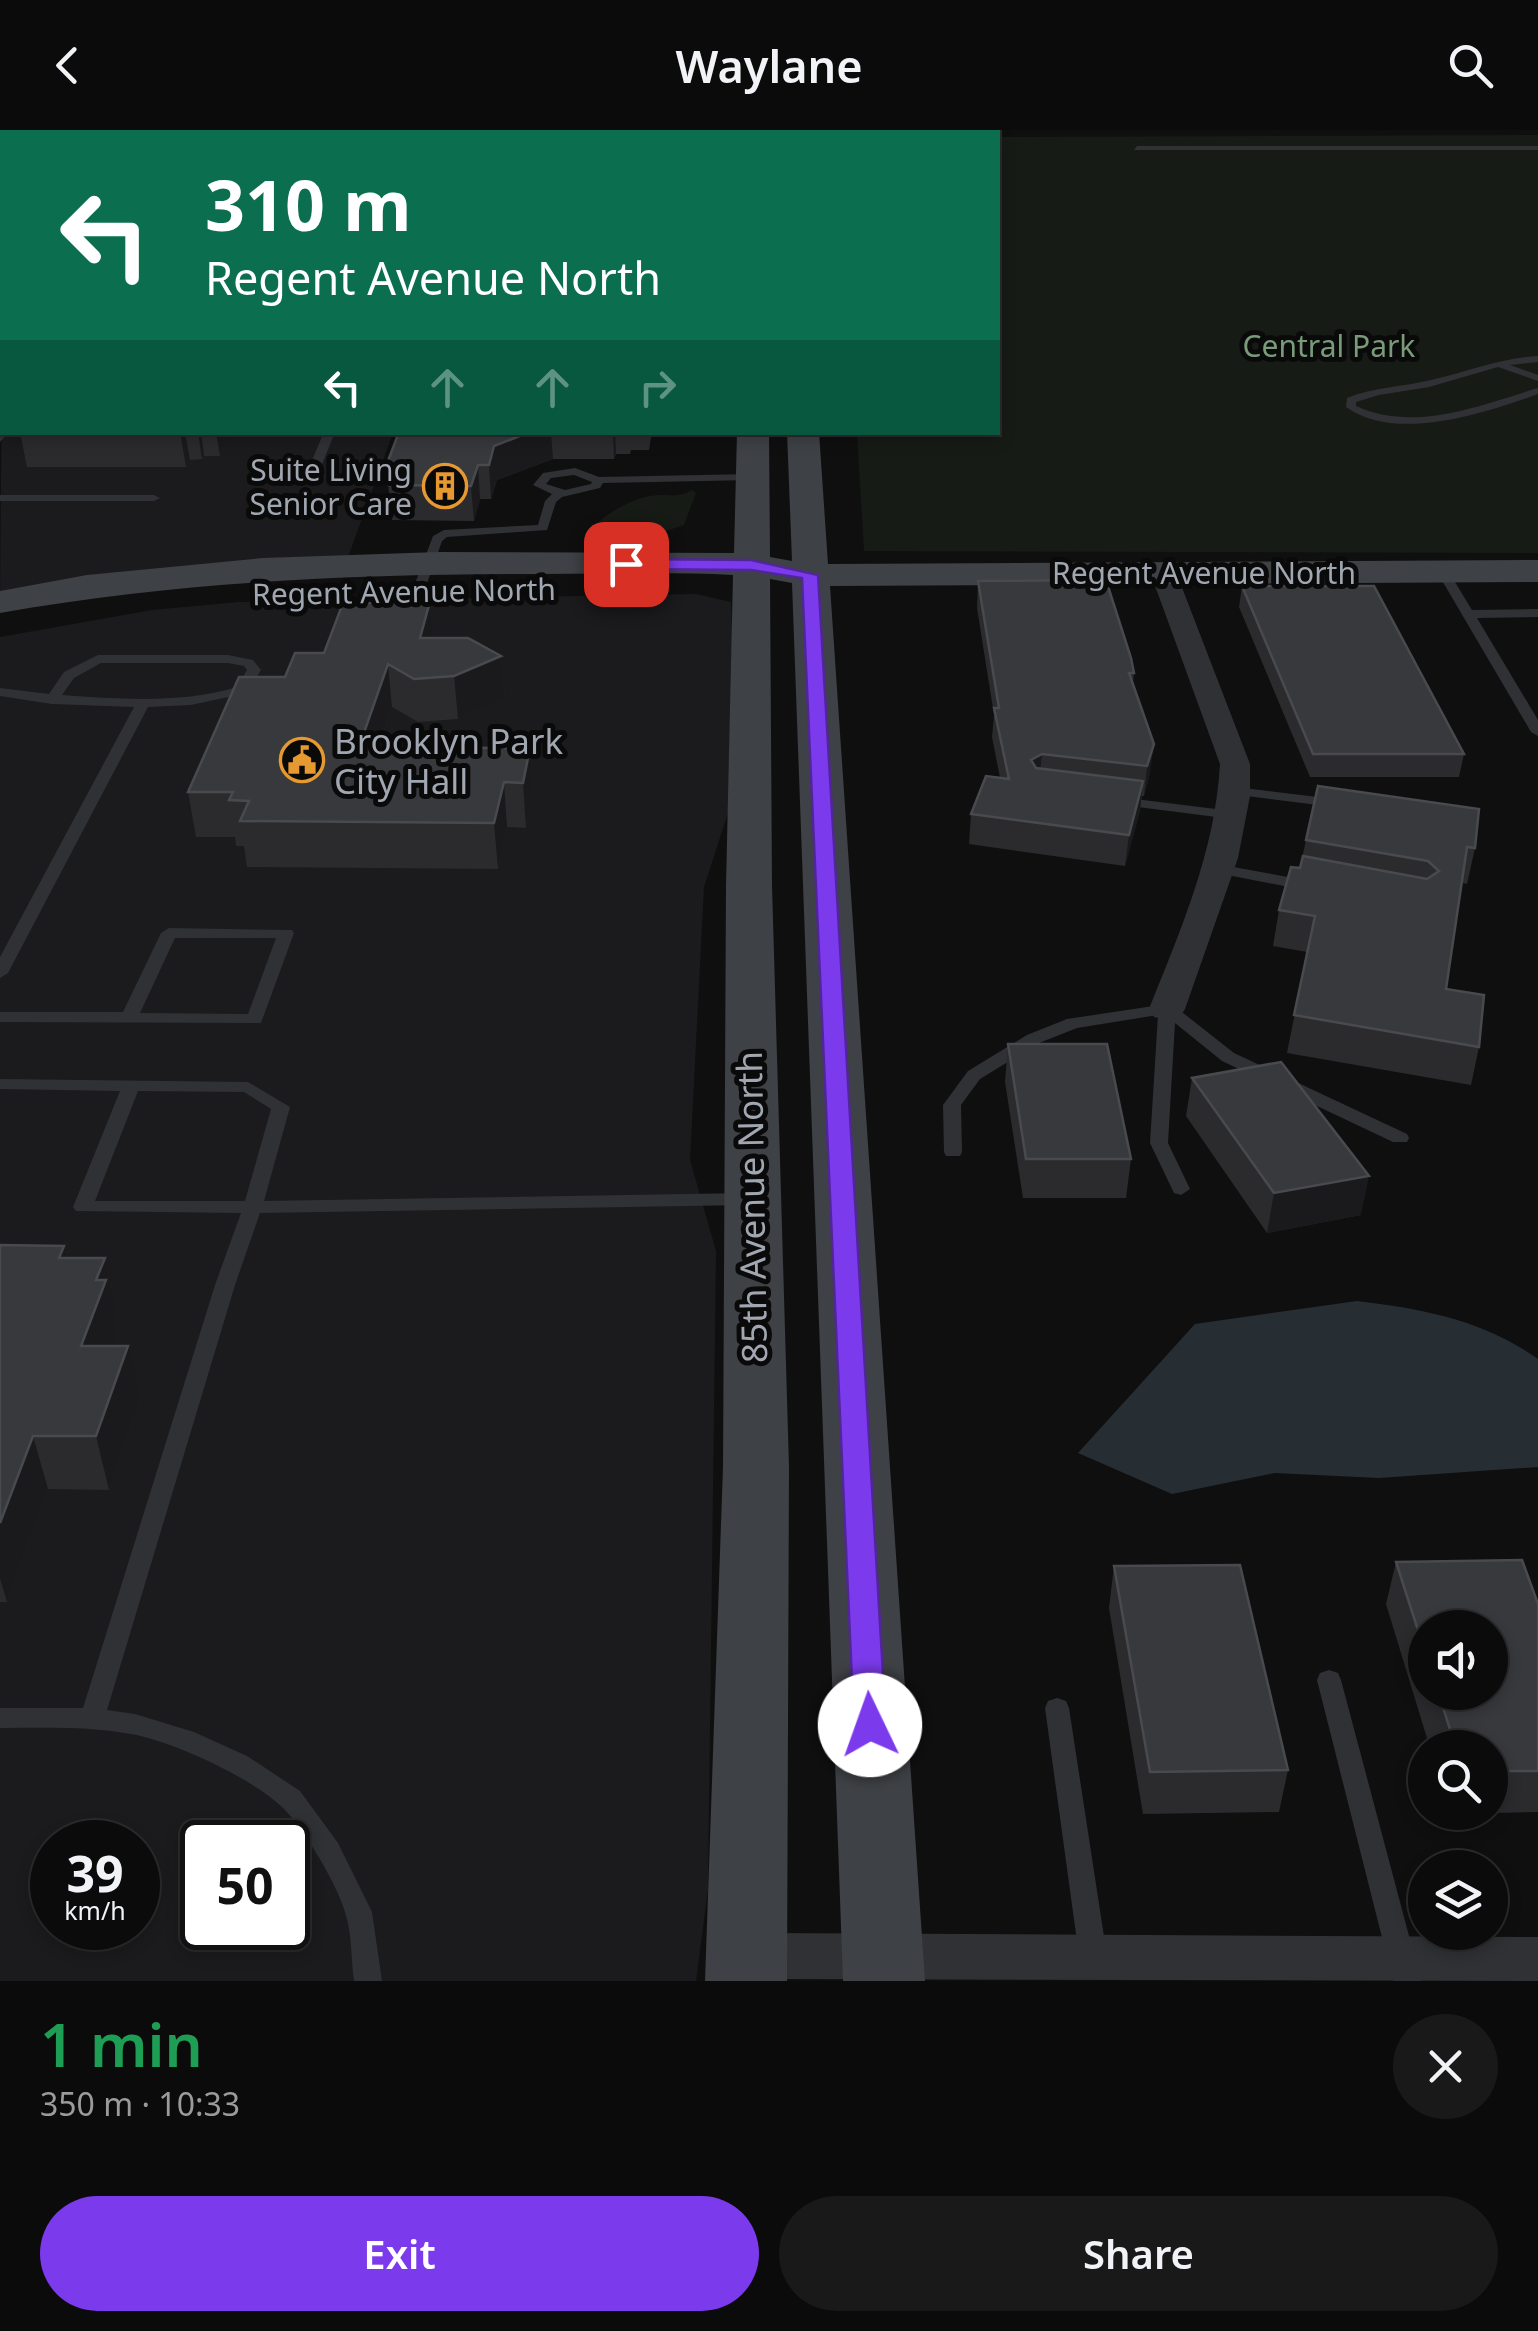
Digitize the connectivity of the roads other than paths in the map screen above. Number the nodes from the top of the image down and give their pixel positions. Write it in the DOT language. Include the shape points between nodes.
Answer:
graph roads {
  1 [pos="345,130"];
  2 [pos="573,130"];
  3 [pos="1137,148"];
  4 [pos="1538,148"];
  5 [pos="1538,360"];
  6 [pos="1498,364"];
  7 [pos="1538,378"];
  8 [pos="1538,391"];
  9 [pos="329,435"];
  10 [pos="752,435"];
  11 [pos="802,435"];
  12 [pos="312,472"];
  13 [pos="752,477"];
  14 [pos="598,480"];
  15 [pos="559,493"];
  16 [pos="0,498"];
  17 [pos="154,498"];
  18 [pos="1163,572"];
  19 [pos="1443,572"];
  20 [pos="1538,572"];
  21 [pos="770,575"];
  22 [pos="424,577"];
  23 [pos="0,602"];
  24 [pos="1538,613"];
  25 [pos="1468,614"];
  26 [pos="0,628"];
  27 [pos="0,692"];
  28 [pos="52,700"];
  29 [pos="144,701"];
  30 [pos="1538,732"];
  31 [pos="1097,798"];
  32 [pos="1234,803"];
  33 [pos="1349,804"];
  34 [pos="1218,869"];
  35 [pos="1328,889"];
  36 [pos="0,973"];
  37 [pos="1167,1009"];
  38 [pos="0,1017"];
  39 [pos="129,1018"];
  40 [pos="0,1084"];
  41 [pos="130,1086"];
  42 [pos="1400,1138"];
  43 [pos="953,1152"];
  44 [pos="1181,1189"];
  45 [pos="750,1198"];
  46 [pos="253,1207"];
  47 [pos="1329,1680"];
  48 [pos="1057,1708"];
  49 [pos="0,1718"];
  50 [pos="92,1718"];
  51 [pos="1094,1962"];
  52 [pos="1538,1964"];
  53 [pos="883,1970"];
  54 [pos="746,1971"];
  55 [pos="1405,1973"];
  56 [pos="368,1981"];
  1 -- 2 [label="main road"];
  3 -- 4 [label="lane"];
  5 -- 6 [label="lane"];
  6 -- 7 [label="lane"];
  6 -- 8 [label="lane" via="1362,395 1351,407 1381,419 1419,418"];
  9 -- 12 [label="lane"];
  10 -- 13 [label="main road, 85th Avenue North"];
  11 -- 21 [label="main road, 85th Avenue North"];
  13 -- 14 [label="lane"];
  13 -- 21 [label="main road, 85th Avenue North"];
  14 -- 15 [label="lane" via="590,490"];
  14 -- 15 [label="lane" via="565,471 539,482"];
  15 -- 22 [label="lane" via="543,528 444,534"];
  16 -- 17 [label="lane"];
  18 -- 19 [label="main road, Regent Avenue North"];
  18 -- 21 [label="main road, Regent Avenue North"];
  18 -- 32 [label="street" via="1235,764"];
  19 -- 20 [label="main road, Regent Avenue North"];
  19 -- 25 [label="lane"];
  21 -- 22 [label="main road, Regent Avenue North"];
  21 -- 45 [label="main road, 85th Avenue North"];
  21 -- 53 [label="main road, 85th Avenue North"];
  22 -- 23 [label="main road, Regent Avenue North" via="230,569"];
  22 -- 26 [label="main road, Regent Avenue North" via="184,598"];
  24 -- 25 [label="lane"];
  25 -- 30 [label="lane"];
  27 -- 28 [label="lane"];
  28 -- 29 [label="lane"];
  28 -- 29 [label="lane" via="69,675 98,660 228,659 254,670 242,690 229,696"];
  29 -- 36 [label="lane"];
  31 -- 32 [label="lane"];
  32 -- 33 [label="lane"];
  32 -- 34 [label="street"];
  34 -- 35 [label="lane"];
  34 -- 37 [label="street"];
  37 -- 42 [label="lane" via="1228,1057"];
  37 -- 43 [label="lane" via="1072,1023 974,1075 952,1106"];
  37 -- 44 [label="lane" via="1159,1143"];
  38 -- 39 [label="lane"];
  39 -- 39 [label="lane" via="256,1019 286,933 169,933"];
  40 -- 41 [label="lane"];
  41 -- 46 [label="lane" via="248,1087 281,1107"];
  41 -- 46 [label="lane" via="83,1207"];
  45 -- 46 [label="lane"];
  45 -- 54 [label="main road, 85th Avenue North" via="756,1467"];
  46 -- 50 [label="lane"];
  47 -- 55 [label="lane"];
  48 -- 51 [label="lane"];
  49 -- 50 [label="lane"];
  50 -- 56 [label="lane" via="185,1739 291,1799 329,1851 359,1912"];
  51 -- 53 [label="street"];
  51 -- 55 [label="street"];
  52 -- 55 [label="street"];
  53 -- 54 [label="street"];
}
